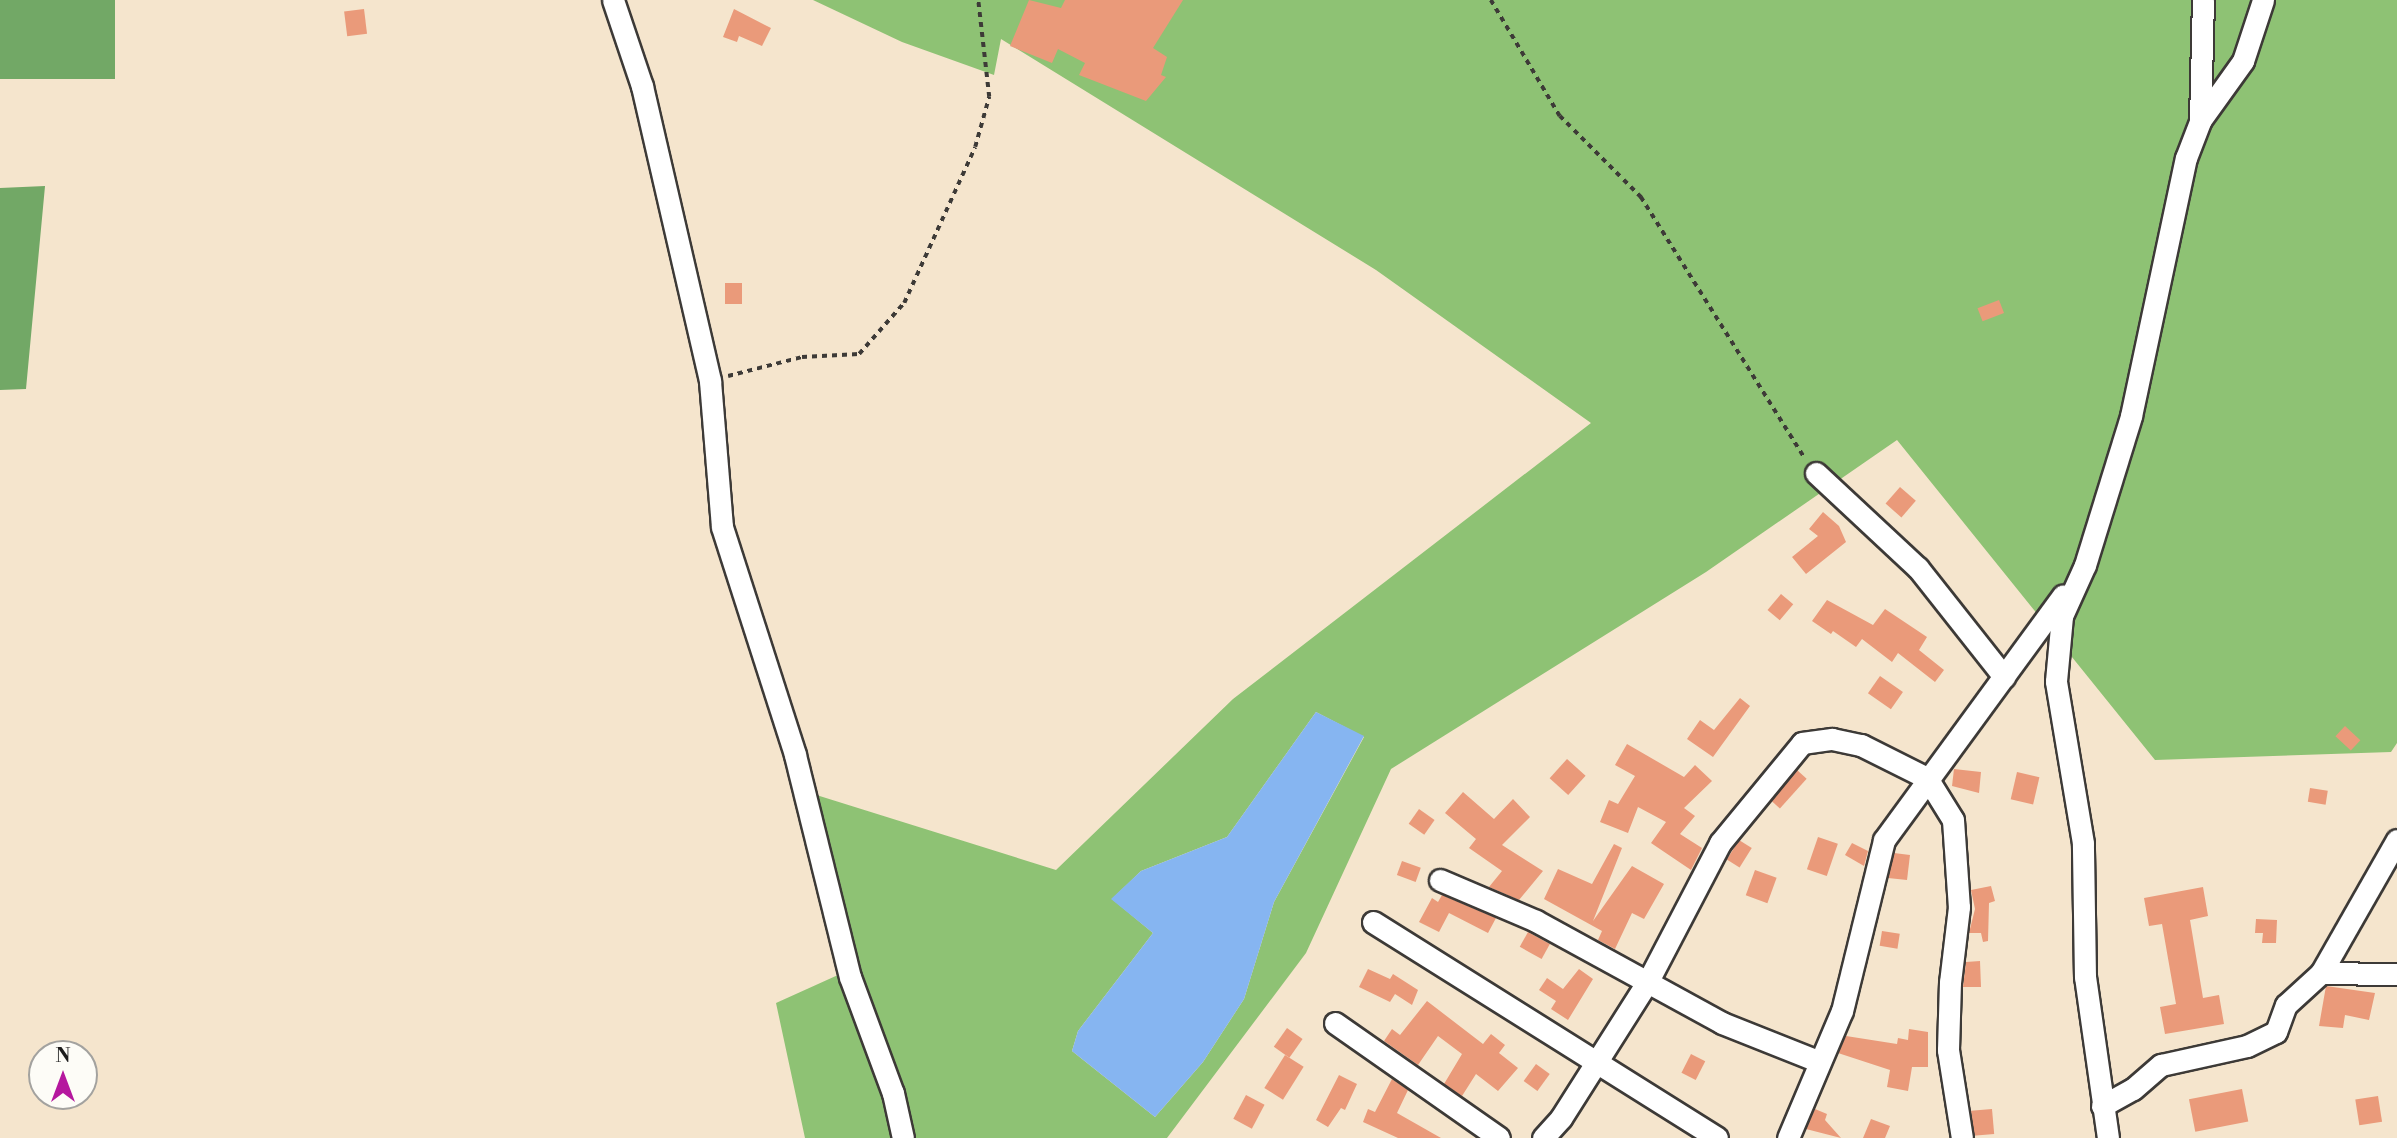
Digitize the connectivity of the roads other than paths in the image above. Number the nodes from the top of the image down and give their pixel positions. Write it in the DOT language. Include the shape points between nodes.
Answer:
graph roads {
  1 [pos="613,0"];
  2 [pos="2203,0"];
  3 [pos="2263,0"];
  4 [pos="2200,121"];
  5 [pos="1816,473"];
  6 [pos="2085,565"];
  7 [pos="2004,677"];
  8 [pos="1927,778"];
  9 [pos="2397,840"];
  10 [pos="1440,880"];
  11 [pos="1373,922"];
  12 [pos="2321,973"];
  13 [pos="2397,974"];
  14 [pos="1648,981"];
  15 [pos="1335,1023"];
  16 [pos="1593,1062"];
  17 [pos="1820,1062"];
  18 [pos="2102,1106"];
  19 [pos="903,1138"];
  20 [pos="1499,1138"];
  21 [pos="1543,1138"];
  22 [pos="1717,1138"];
  23 [pos="1788,1138"];
  24 [pos="1962,1138"];
  25 [pos="2108,1138"];
  1 -- 19 [label="street" via="642,86 710,381 722,527 794,755 850,977 893,1093"];
  2 -- 4 [label="street"];
  3 -- 4 [label="street" via="2243,61"];
  4 -- 6 [label="street" via="2174,205 2147,352"];
  5 -- 7 [label="street" via="1918,568"];
  6 -- 7 [label="street"];
  6 -- 18 [label="street" via="2062,616 2056,681 2083,843 2085,977"];
  7 -- 8 [label="street"];
  8 -- 14 [label="street" via="1861,745 1832,739 1802,743 1720,844"];
  8 -- 17 [label="street" via="1884,840 1842,1012"];
  8 -- 24 [label="street" via="1953,820 1958,863 1948,1050"];
  9 -- 12 [label="street"];
  10 -- 14 [label="street" via="1536,921"];
  11 -- 16 [label="street"];
  12 -- 13 [label="street"];
  12 -- 18 [label="street" via="2286,1005 2276,1032 2248,1046 2161,1065 2133,1089"];
  14 -- 16 [label="street"];
  14 -- 17 [label="street" via="1722,1023"];
  15 -- 20 [label="street"];
  16 -- 21 [label="street" via="1561,1118"];
  16 -- 22 [label="street"];
  17 -- 23 [label="street"];
  18 -- 25 [label="street"];
}
